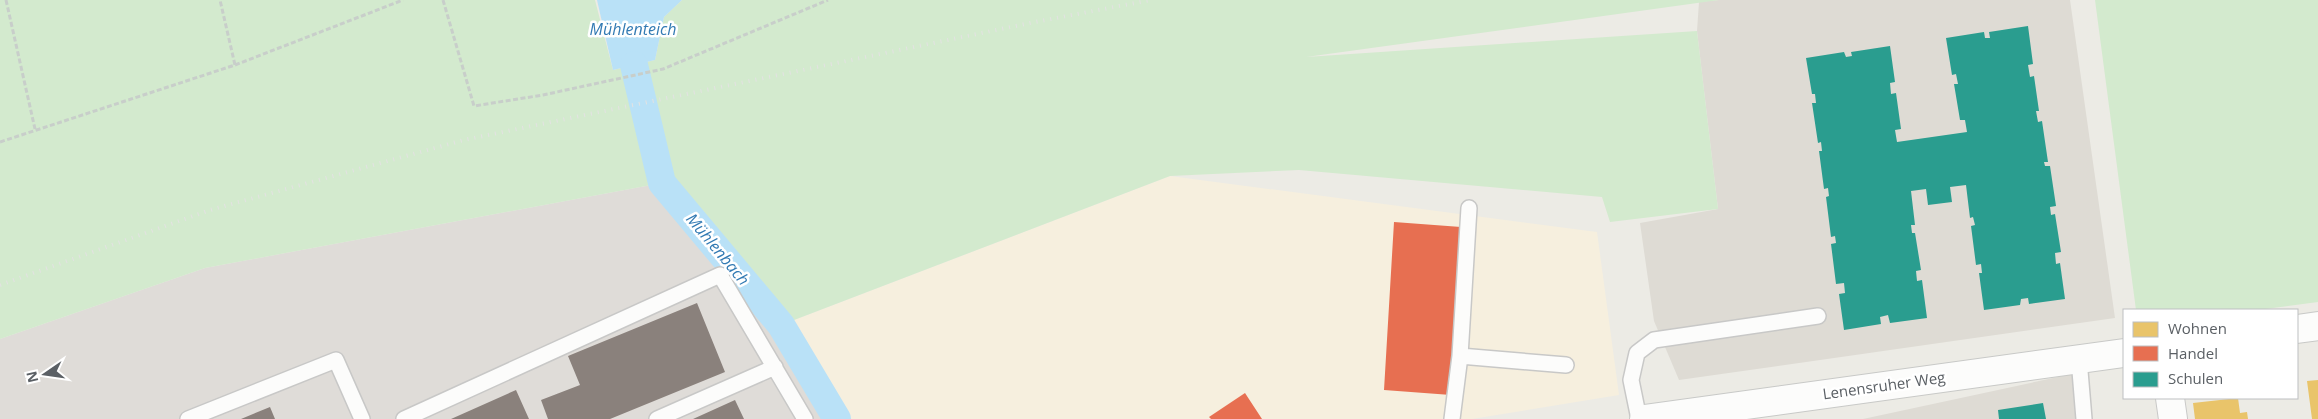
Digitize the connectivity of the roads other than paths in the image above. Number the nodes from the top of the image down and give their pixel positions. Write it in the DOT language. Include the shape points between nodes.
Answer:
graph roads {
  1 [pos="1470,208"];
  2 [pos="1818,316"];
  3 [pos="2318,326"];
  4 [pos="2298,329"];
  5 [pos="2123,353"];
  6 [pos="1460,356"];
  7 [pos="2079,359"];
  8 [pos="1566,365"];
  9 [pos="774,367"];
  10 [pos="2170,399"];
  11 [pos="188,419"];
  12 [pos="362,419"];
  13 [pos="404,419"];
  14 [pos="657,419"];
  15 [pos="805,419"];
  16 [pos="1452,419"];
  17 [pos="1640,419"];
  18 [pos="1644,419"];
  19 [pos="2084,419"];
  20 [pos="2173,419"];
  1 -- 6 [label="lane"];
  2 -- 17 [label="lane" via="1654,340 1637,354 1631,380"];
  3 -- 4 [label="street"];
  5 -- 7 [label="street, Lenensruher Weg"];
  6 -- 8 [label="lane"];
  6 -- 16 [label="lane"];
  7 -- 18 [label="street, Lenensruher Weg"];
  7 -- 19 [label="lane"];
  9 -- 13 [label="lane" via="720,275"];
  9 -- 14 [label="lane"];
  9 -- 15 [label="lane"];
  10 -- 20 [label="street"];
  11 -- 12 [label="lane" via="336,360"];
}
